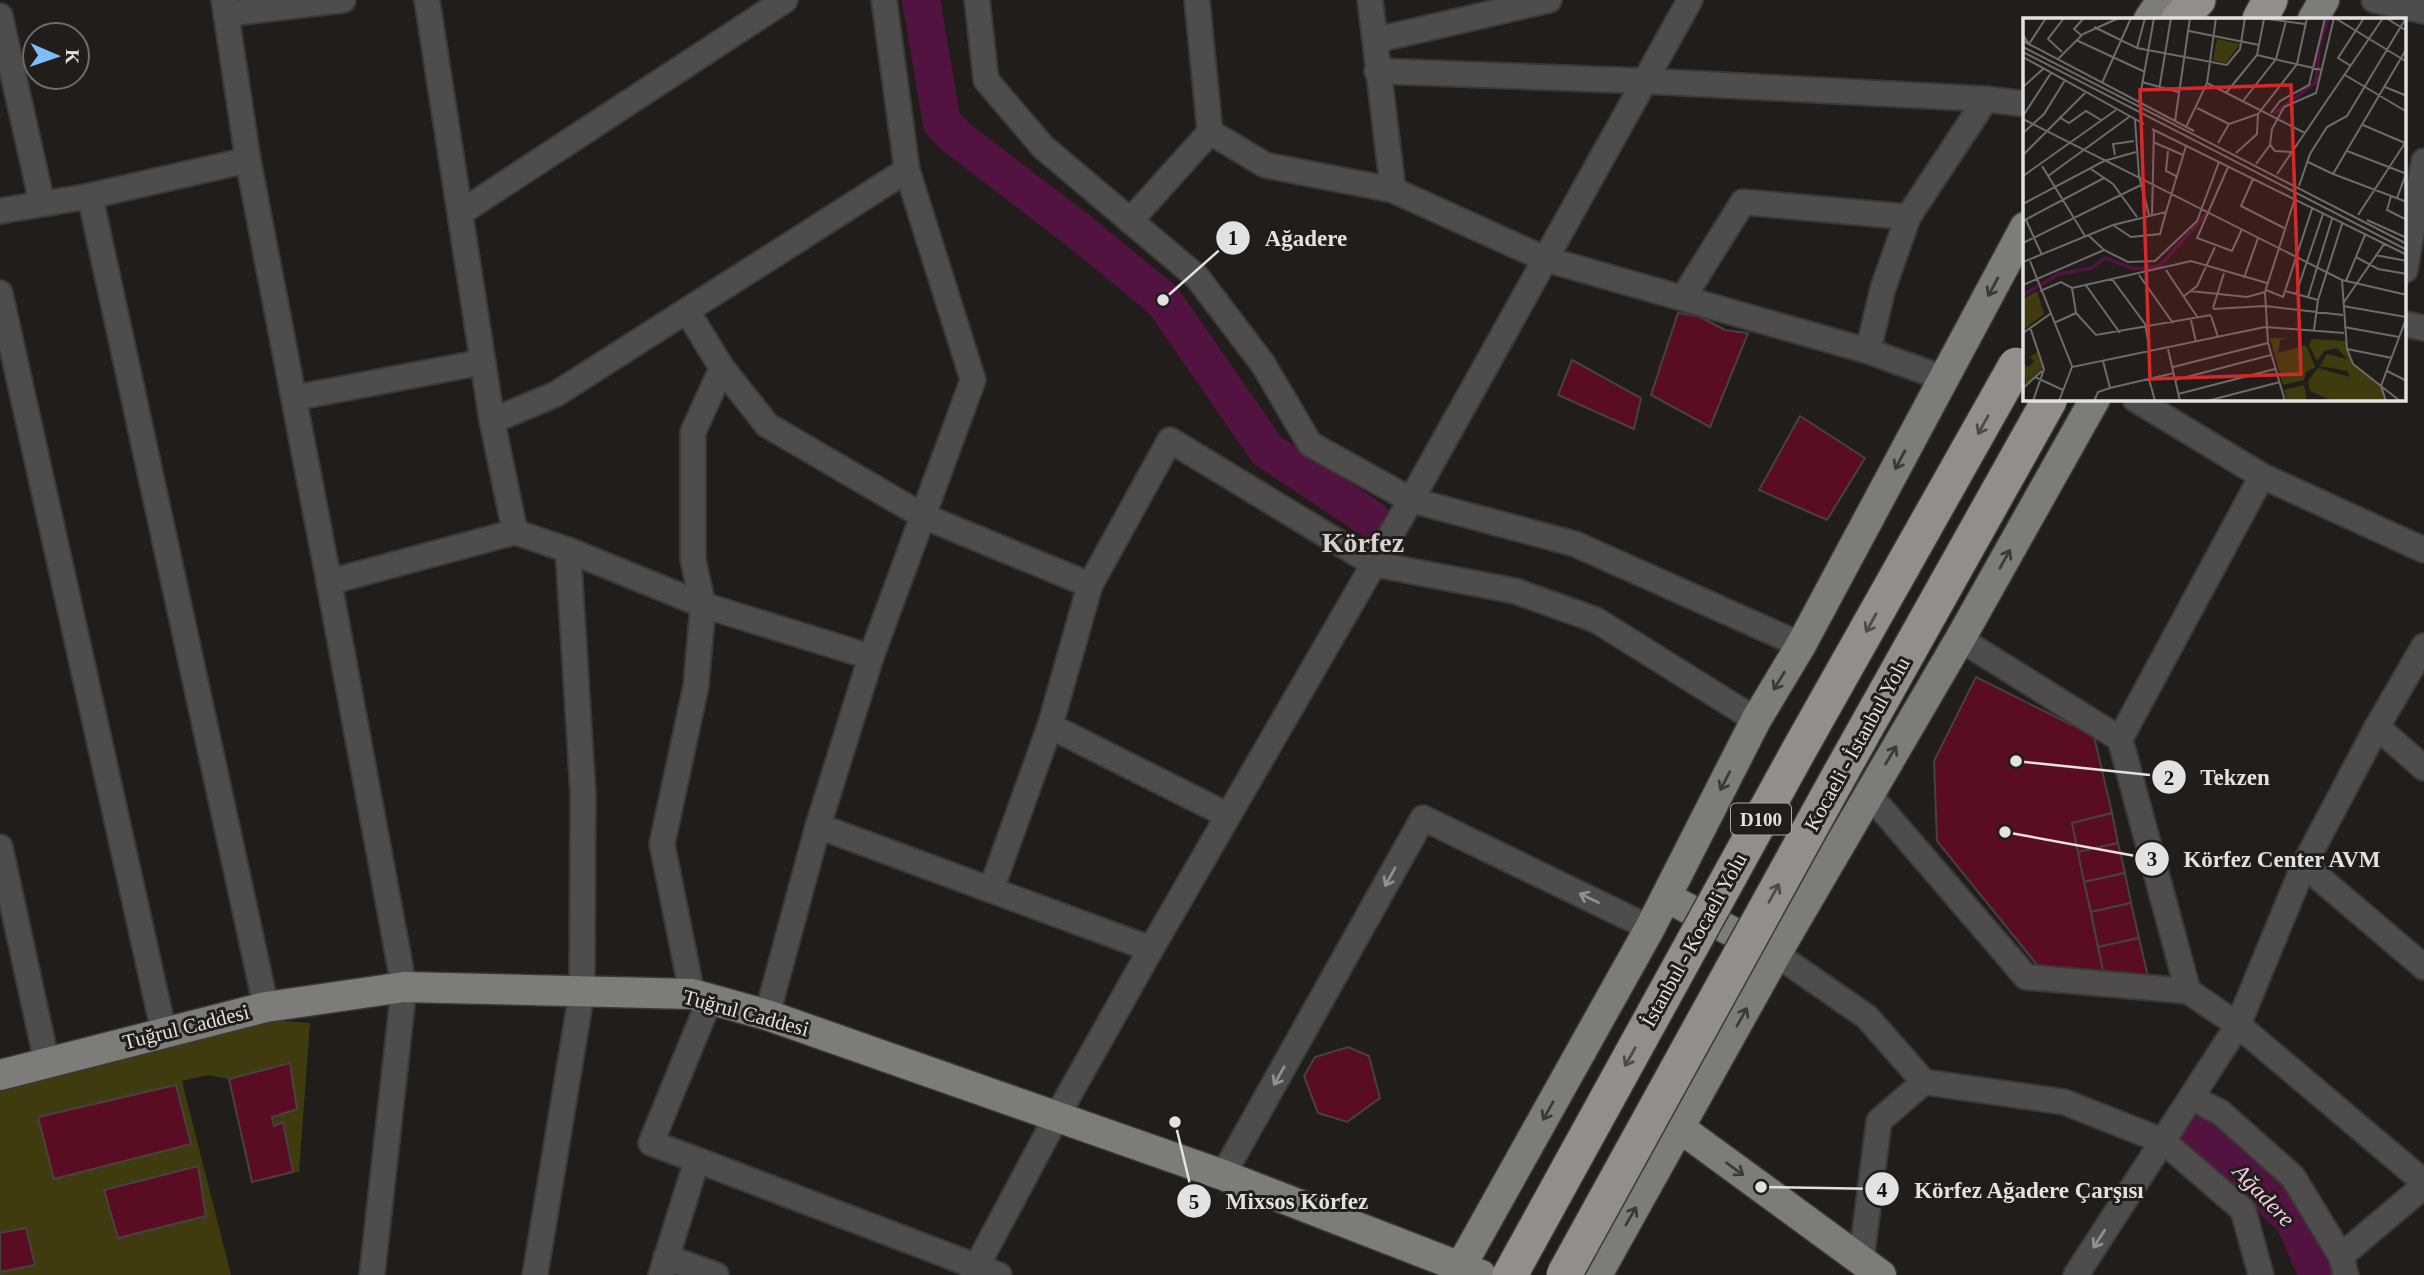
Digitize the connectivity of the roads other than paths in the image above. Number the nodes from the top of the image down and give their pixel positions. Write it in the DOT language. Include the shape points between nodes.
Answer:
graph roads {
  1 [pos="343,0"];
  2 [pos="427,0"];
  3 [pos="785,0"];
  4 [pos="884,0"];
  5 [pos="977,0"];
  6 [pos="1197,0"];
  7 [pos="1370,0"];
  8 [pos="1549,0"];
  9 [pos="1690,0"];
  10 [pos="2162,0"];
  11 [pos="2198,0"];
  12 [pos="2217,0"];
  13 [pos="2270,0"];
  14 [pos="2324,0"];
  15 [pos="2374,0"];
  16 [pos="225,7"];
  17 [pos="2424,11"];
  18 [pos="0,16"];
  19 [pos="2150,18"];
  20 [pos="2180,18"];
  21 [pos="2208,18"];
  22 [pos="2261,18"];
  23 [pos="2314,18"];
  24 [pos="1376,40"];
  25 [pos="1377,71"];
  26 [pos="1645,81"];
  27 [pos="1986,99"];
  28 [pos="2023,104"];
  29 [pos="1210,132"];
  30 [pos="248,160"];
  31 [pos="2424,163"];
  32 [pos="907,170"];
  33 [pos="1393,190"];
  34 [pos="90,196"];
  35 [pos="42,203"];
  36 [pos="0,211"];
  37 [pos="460,213"];
  38 [pos="1909,217"];
  39 [pos="1130,221"];
  40 [pos="2023,231"];
  41 [pos="1545,259"];
  42 [pos="2406,264"];
  43 [pos="0,293"];
  44 [pos="1683,298"];
  45 [pos="687,311"];
  46 [pos="2406,324"];
  47 [pos="2424,328"];
  48 [pos="1868,351"];
  49 [pos="2021,357"];
  50 [pos="483,362"];
  51 [pos="722,368"];
  52 [pos="1943,378"];
  53 [pos="294,398"];
  54 [pos="2049,401"];
  55 [pos="2094,401"];
  56 [pos="2138,401"];
  57 [pos="492,421"];
  58 [pos="2262,476"];
  59 [pos="1411,500"];
  60 [pos="923,516"];
  61 [pos="515,533"];
  62 [pos="568,550"];
  63 [pos="2424,550"];
  64 [pos="1374,564"];
  65 [pos="330,582"];
  66 [pos="1090,585"];
  67 [pos="703,605"];
  68 [pos="1959,639"];
  69 [pos="1801,645"];
  70 [pos="2424,646"];
  71 [pos="871,657"];
  72 [pos="1756,720"];
  73 [pos="1050,726"];
  74 [pos="2377,727"];
  75 [pos="2120,739"];
  76 [pos="2424,768"];
  77 [pos="1868,793"];
  78 [pos="1227,815"];
  79 [pos="818,826"];
  80 [pos="0,847"];
  81 [pos="2304,865"];
  82 [pos="991,890"];
  83 [pos="1666,897"];
  84 [pos="1650,928"];
  85 [pos="1151,950"];
  86 [pos="1776,954"];
  87 [pos="2424,967"];
  88 [pos="404,987"];
  89 [pos="582,991"];
  90 [pos="2188,991"];
  91 [pos="701,996"];
  92 [pos="266,1007"];
  93 [pos="767,1016"];
  94 [pos="2238,1025"];
  95 [pos="164,1033"];
  96 [pos="47,1063"];
  97 [pos="0,1075"];
  98 [pos="1924,1082"];
  99 [pos="2192,1098"];
  100 [pos="1057,1116"];
  101 [pos="1680,1128"];
  102 [pos="2163,1141"];
  103 [pos="696,1160"];
  104 [pos="1223,1175"];
  105 [pos="2424,1184"];
  106 [pos="664,1266"];
  107 [pos="2343,1266"];
  108 [pos="1871,1268"];
  109 [pos="982,1272"];
  110 [pos="1466,1272"];
  111 [pos="372,1275"];
  112 [pos="535,1275"];
  113 [pos="716,1275"];
  114 [pos="1510,1275"];
  115 [pos="1564,1275"];
  116 [pos="1597,1275"];
  117 [pos="2076,1275"];
  118 [pos="2261,1275"];
  1 -- 16 [label="street"];
  2 -- 37 [label="street"];
  3 -- 37 [label="street"];
  4 -- 32 [label="street"];
  5 -- 39 [label="street" via="986,80 1043,147"];
  6 -- 29 [label="street"];
  7 -- 24 [label="street"];
  8 -- 24 [label="street"];
  9 -- 26 [label="street"];
  10 -- 19 [label="main road"];
  11 -- 20 [label="highway"];
  12 -- 21 [label="highway"];
  13 -- 22 [label="highway"];
  14 -- 23 [label="main road"];
  15 -- 17 [label="street"];
  16 -- 30 [label="street"];
  18 -- 35 [label="street"];
  24 -- 25 [label="street"];
  25 -- 26 [label="street"];
  25 -- 33 [label="street"];
  26 -- 27 [label="street"];
  26 -- 41 [label="street"];
  27 -- 28 [label="street"];
  27 -- 38 [label="street"];
  29 -- 33 [label="street" via="1265,165"];
  29 -- 39 [label="street"];
  30 -- 34 [label="street"];
  30 -- 53 [label="street"];
  31 -- 42 [label="street"];
  32 -- 45 [label="street"];
  32 -- 60 [label="street" via="973,380"];
  33 -- 41 [label="street"];
  34 -- 35 [label="street"];
  34 -- 92 [label="street"];
  35 -- 36 [label="street"];
  37 -- 50 [label="street"];
  38 -- 44 [label="street" via="1744,202"];
  38 -- 48 [label="street" via="1883,289"];
  39 -- 59 [label="street" via="1197,277 1263,364 1310,444"];
  40 -- 52 [label="main road, one-way"];
  41 -- 44 [label="street"];
  41 -- 59 [label="street"];
  43 -- 95 [label="street"];
  44 -- 48 [label="street"];
  45 -- 51 [label="street"];
  45 -- 57 [label="street" via="556,394"];
  46 -- 47 [label="street"];
  48 -- 52 [label="street"];
  49 -- 114 [label="highway, İstanbul - Kocaeli Yolu / D100, one-way, bridge"];
  50 -- 53 [label="street"];
  50 -- 57 [label="street"];
  51 -- 60 [label="street" via="767,425"];
  51 -- 67 [label="street" via="693,432 693,560"];
  52 -- 69 [label="main road, one-way"];
  53 -- 65 [label="street"];
  115 -- 54 [label="highway, Kocaeli - İstanbul Yolu / D100, one-way, bridge"];
  68 -- 55 [label="main road, one-way"];
  56 -- 58 [label="street"];
  57 -- 61 [label="street"];
  58 -- 63 [label="street"];
  58 -- 75 [label="street"];
  59 -- 64 [label="street"];
  59 -- 69 [label="street" via="1574,544"];
  60 -- 66 [label="street"];
  60 -- 71 [label="street"];
  61 -- 62 [label="street"];
  61 -- 65 [label="street"];
  62 -- 67 [label="street"];
  62 -- 89 [label="street" via="583,793"];
  64 -- 66 [label="street" via="1170,440"];
  64 -- 72 [label="street" via="1515,591 1596,620"];
  64 -- 78 [label="street"];
  65 -- 88 [label="street"];
  66 -- 73 [label="street"];
  67 -- 71 [label="street"];
  67 -- 91 [label="street" via="696,686 662,844"];
  68 -- 75 [label="street"];
  77 -- 68 [label="main road, one-way"];
  69 -- 72 [label="main road, one-way"];
  70 -- 74 [label="street"];
  71 -- 79 [label="street"];
  72 -- 83 [label="main road, one-way"];
  73 -- 78 [label="street"];
  73 -- 82 [label="street"];
  74 -- 76 [label="street"];
  74 -- 81 [label="street"];
  75 -- 90 [label="street"];
  77 -- 86 [label="main road"];
  77 -- 90 [label="street" via="2026,976"];
  78 -- 85 [label="street"];
  79 -- 82 [label="street"];
  79 -- 93 [label="street"];
  80 -- 96 [label="street"];
  81 -- 87 [label="street"];
  81 -- 94 [label="street"];
  82 -- 85 [label="street"];
  83 -- 84 [label="main road"];
  83 -- 86 [label="main road"];
  84 -- 104 [label="street, one-way" via="1423,818"];
  84 -- 110 [label="main road, one-way"];
  85 -- 100 [label="street"];
  86 -- 98 [label="street" via="1867,1017"];
  101 -- 86 [label="main road, one-way"];
  88 -- 89 [label="main road, Tuğrul Caddesi"];
  88 -- 92 [label="main road, Tuğrul Caddesi"];
  88 -- 111 [label="street"];
  89 -- 91 [label="main road, Tuğrul Caddesi"];
  89 -- 112 [label="street"];
  90 -- 94 [label="street"];
  91 -- 93 [label="main road, Tuğrul Caddesi"];
  91 -- 103 [label="street" via="651,1143"];
  92 -- 95 [label="main road, Tuğrul Caddesi"];
  93 -- 100 [label="main road, Tuğrul Caddesi"];
  94 -- 99 [label="street"];
  94 -- 105 [label="street"];
  95 -- 96 [label="main road, Tuğrul Caddesi"];
  96 -- 97 [label="main road, Tuğrul Caddesi"];
  98 -- 102 [label="street" via="2064,1102"];
  98 -- 108 [label="street" via="1879,1121"];
  99 -- 102 [label="street"];
  99 -- 107 [label="street" via="2220,1112 2293,1177"];
  100 -- 104 [label="main road, Tuğrul Caddesi"];
  100 -- 109 [label="street"];
  101 -- 108 [label="main road, one-way"];
  116 -- 101 [label="main road, one-way"];
  102 -- 117 [label="street, one-way"];
  102 -- 118 [label="street" via="2242,1210"];
  103 -- 106 [label="street"];
  103 -- 109 [label="street"];
  104 -- 110 [label="main road, Tuğrul Caddesi"];
  105 -- 107 [label="street"];
  106 -- 113 [label="street"];
}
